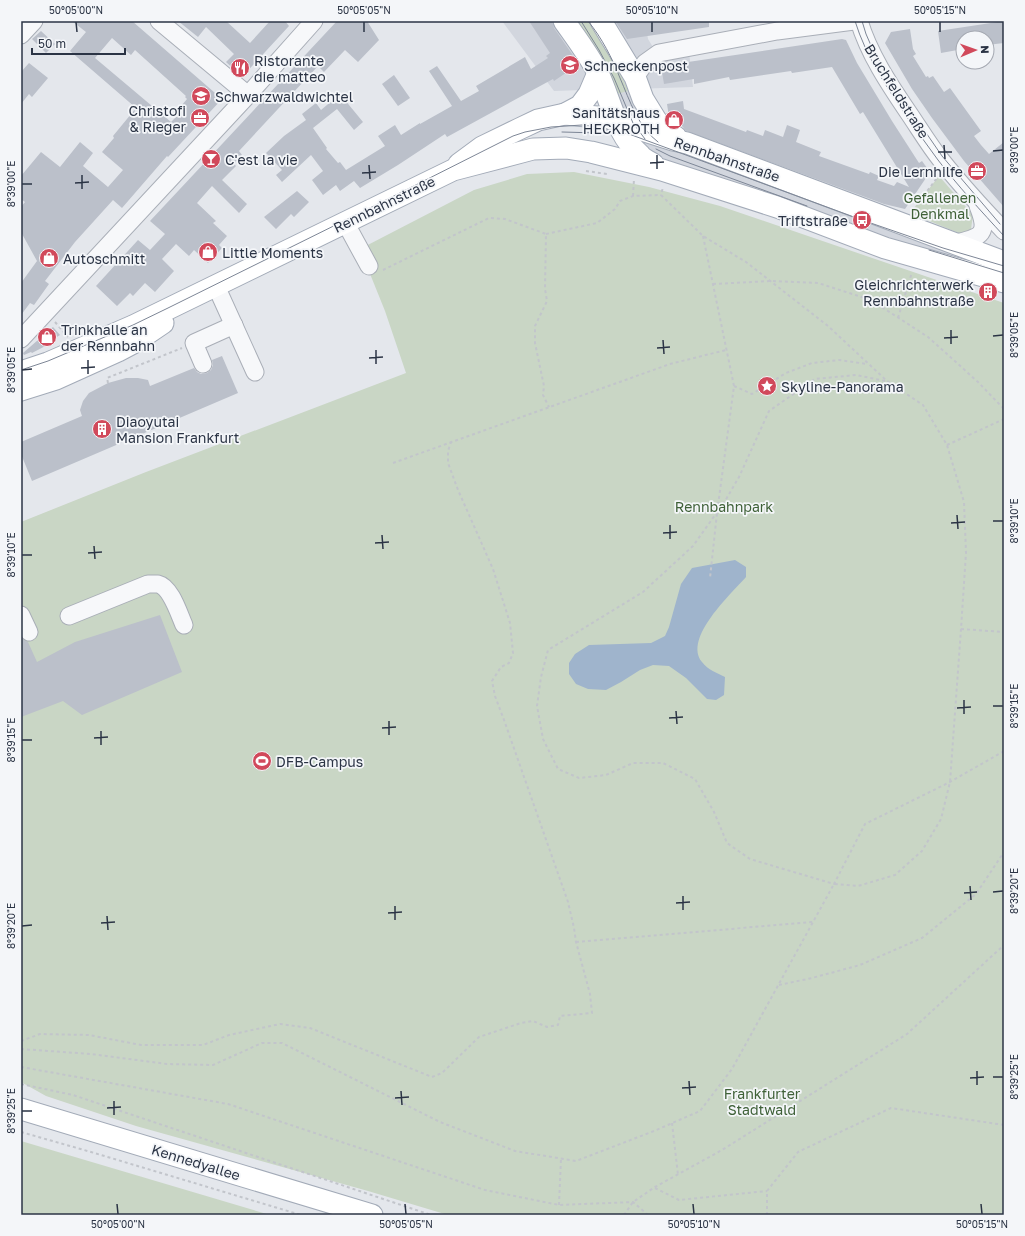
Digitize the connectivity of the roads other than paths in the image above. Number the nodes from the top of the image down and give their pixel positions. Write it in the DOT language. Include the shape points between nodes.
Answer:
graph roads {
  1 [pos="34,21"];
  2 [pos="159,21"];
  3 [pos="314,21"];
  4 [pos="564,21"];
  5 [pos="601,21"];
  6 [pos="854,21"];
  7 [pos="859,21"];
  8 [pos="21,35"];
  9 [pos="598,73"];
  10 [pos="635,77"];
  11 [pos="248,95"];
  12 [pos="643,99"];
  13 [pos="565,114"];
  14 [pos="617,122"];
  15 [pos="634,136"];
  16 [pos="687,143"];
  17 [pos="595,152"];
  18 [pos="453,170"];
  19 [pos="662,178"];
  20 [pos="977,202"];
  21 [pos="345,222"];
  22 [pos="1004,231"];
  23 [pos="956,243"];
  24 [pos="1004,262"];
  25 [pos="373,270"];
  26 [pos="1004,282"];
  27 [pos="212,288"];
  28 [pos="234,325"];
  29 [pos="152,330"];
  30 [pos="23,334"];
  31 [pos="203,364"];
  32 [pos="21,372"];
  33 [pos="255,372"];
  34 [pos="21,377"];
  35 [pos="21,390"];
  36 [pos="21,615"];
  37 [pos="70,616"];
  38 [pos="184,625"];
  39 [pos="29,632"];
  40 [pos="21,1109"];
  41 [pos="372,1215"];
  1 -- 8 [label="street"];
  2 -- 11 [label="street"];
  3 -- 11 [label="street"];
  4 -- 9 [label="main road"];
  5 -- 10 [label="main road"];
  6 -- 10 [label="street" via="777,31 659,53 645,63"];
  7 -- 20 [label="street, Bruchfeldstraße" via="870,50 894,92 940,159"];
  9 -- 13 [label="main road" via="589,94 580,106"];
  9 -- 14 [label="main road"];
  10 -- 12 [label="main road"];
  11 -- 30 [label="street"];
  12 -- 15 [label="main road" via="644,112"];
  12 -- 16 [label="main road" via="665,131"];
  13 -- 14 [label="main road, Rennbahnstraße"];
  13 -- 18 [label="main road, Rennbahnstraße" via="538,120 482,146"];
  14 -- 15 [label="main road, Rennbahnstraße"];
  15 -- 16 [label="main road, Rennbahnstraße"];
  15 -- 17 [label="main road" via="622,149"];
  15 -- 19 [label="main road" via="640,156"];
  16 -- 23 [label="main road, Rennbahnstraße"];
  17 -- 18 [label="main road, Rennbahnstraße" via="566,148 533,149"];
  17 -- 19 [label="main road, Rennbahnstraße"];
  18 -- 21 [label="main road, Rennbahnstraße"];
  19 -- 26 [label="main road, Rennbahnstraße" via="777,207 885,248"];
  20 -- 22 [label="street, Bruchfeldstraße"];
  20 -- 23 [label="street" via="984,225 982,233 974,239"];
  21 -- 25 [label="street"];
  21 -- 27 [label="main road, Rennbahnstraße"];
  23 -- 24 [label="main road, Rennbahnstraße"];
  27 -- 28 [label="street"];
  27 -- 29 [label="main road, Rennbahnstraße"];
  27 -- 32 [label="main road, Rennbahnstraße" via="133,326"];
  28 -- 31 [label="street" via="194,343"];
  28 -- 33 [label="street"];
  29 -- 34 [label="street" via="135,330"];
  29 -- 35 [label="main road, Rennbahnstraße" via="129,352"];
  36 -- 39 [label="street"];
  37 -- 38 [label="street" via="148,584 159,584 169,592"];
  40 -- 41 [label="main road, Kennedyallee"];
}
